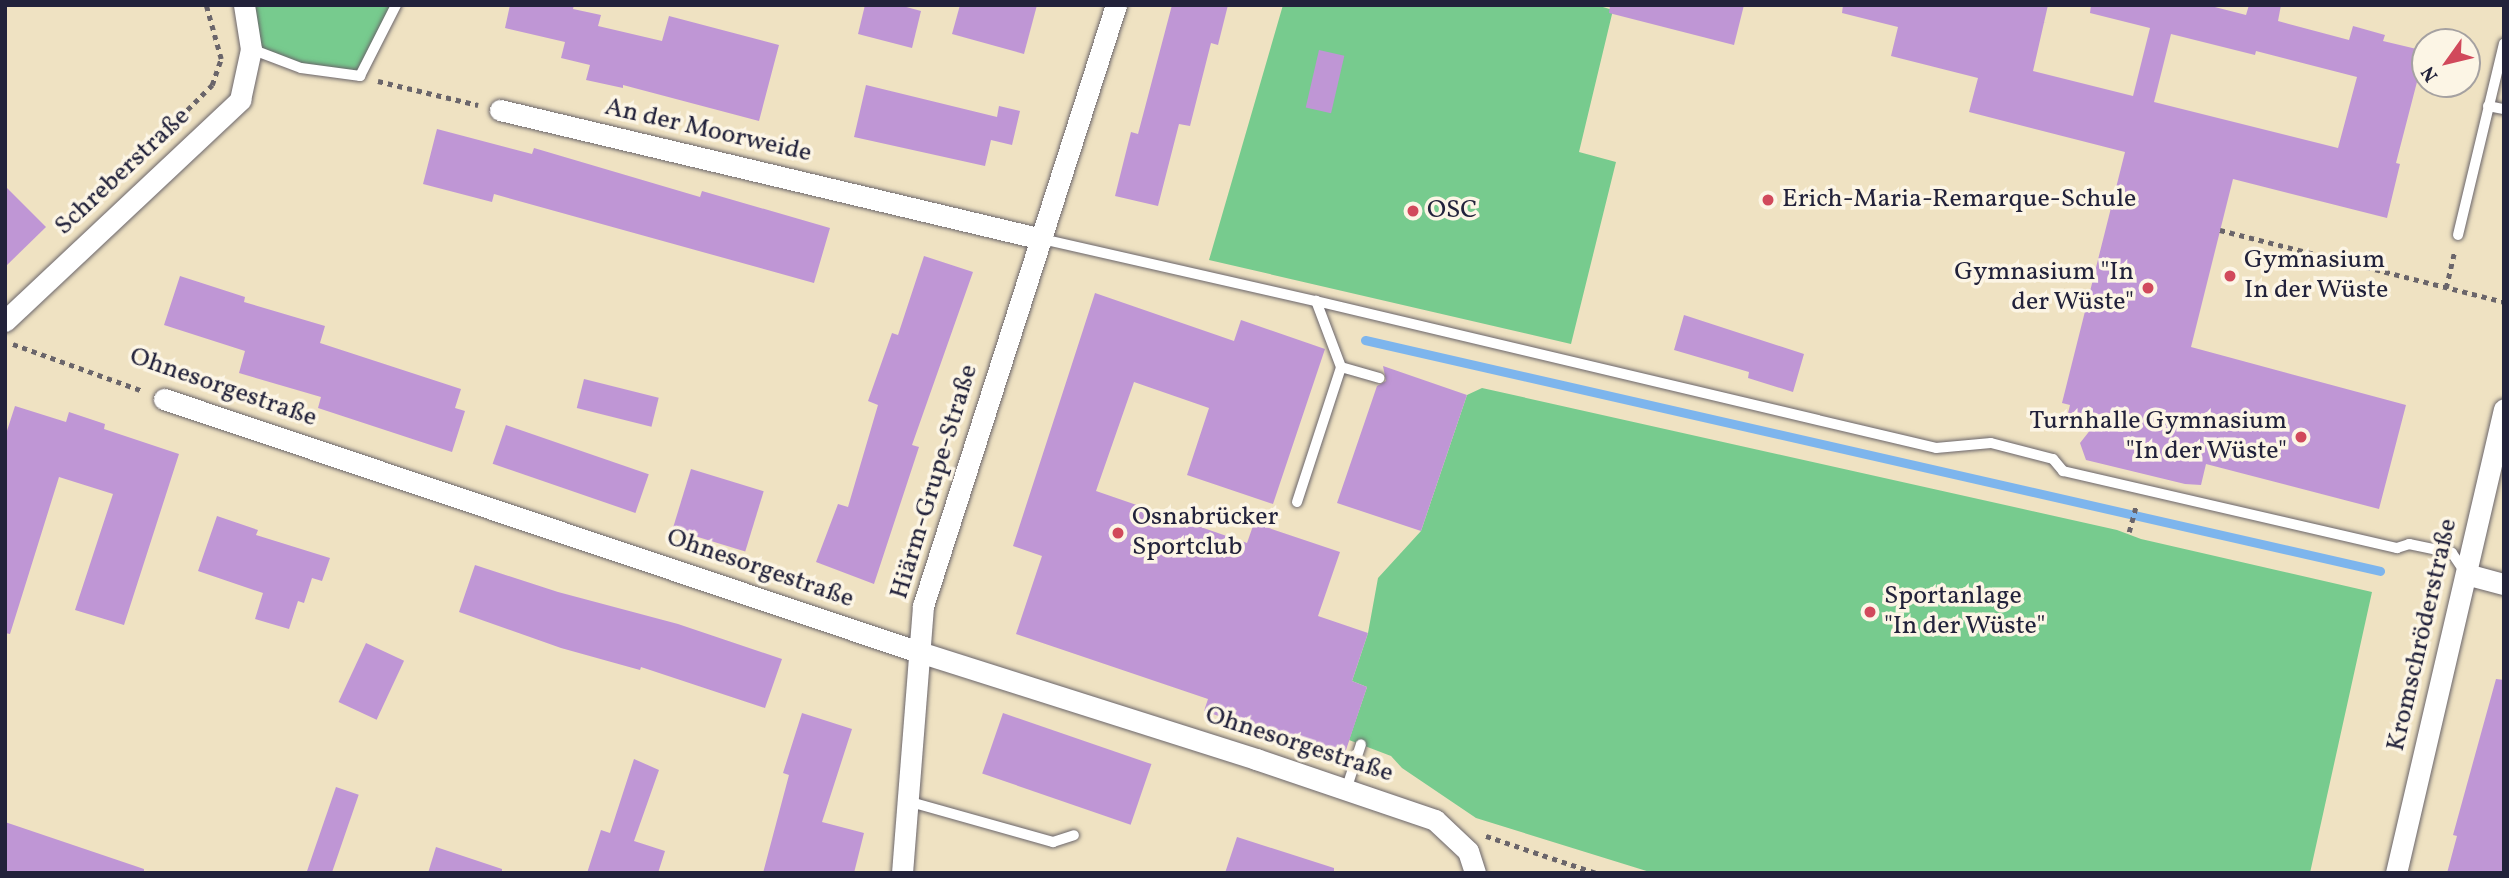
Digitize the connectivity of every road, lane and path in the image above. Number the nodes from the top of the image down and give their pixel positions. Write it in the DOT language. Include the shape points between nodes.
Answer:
graph roads {
  1 [pos="206,5"];
  2 [pos="244,5"];
  3 [pos="396,5"];
  4 [pos="1116,5"];
  5 [pos="2504,44"];
  6 [pos="251,49"];
  7 [pos="360,76"];
  8 [pos="2488,106"];
  9 [pos="2504,109"];
  10 [pos="499,110"];
  11 [pos="137,161"];
  12 [pos="2220,230"];
  13 [pos="2458,235"];
  14 [pos="1042,239"];
  15 [pos="2446,288"];
  16 [pos="1317,301"];
  17 [pos="2504,302"];
  18 [pos="5,321"];
  19 [pos="5,342"];
  20 [pos="1342,367"];
  21 [pos="1379,378"];
  22 [pos="164,398"];
  23 [pos="2504,409"];
  24 [pos="1297,502"];
  25 [pos="2137,503"];
  26 [pos="2129,532"];
  27 [pos="2466,574"];
  28 [pos="2504,584"];
  29 [pos="919,652"];
  30 [pos="1361,744"];
  31 [pos="1346,790"];
  32 [pos="907,801"];
  33 [pos="1475,833"];
  34 [pos="1074,835"];
  35 [pos="902,873"];
  36 [pos="1475,873"];
  37 [pos="1596,873"];
  38 [pos="2396,873"];
  1 -- 11 [label="path" via="221,59 212,85"];
  2 -- 6 [label="street"];
  3 -- 7 [label="lane"];
  4 -- 14 [label="street, Hiärm-Grupe-Straße"];
  5 -- 8 [label="lane"];
  6 -- 7 [label="lane" via="301,68"];
  6 -- 18 [label="street, Schreberstraße" via="240,100"];
  7 -- 10 [label="path"];
  8 -- 9 [label="lane"];
  8 -- 13 [label="lane"];
  10 -- 14 [label="street, An der Moorweide"];
  12 -- 15 [label="path"];
  13 -- 15 [label="path"];
  14 -- 16 [label="lane"];
  14 -- 29 [label="street, Hiärm-Grupe-Straße" via="933,570 923,606"];
  15 -- 17 [label="path"];
  16 -- 20 [label="lane"];
  16 -- 27 [label="lane" via="1936,448 1991,443 2053,459 2063,471 2397,548 2409,544 2452,553"];
  19 -- 22 [label="path, Ohnesorgestraße"];
  20 -- 21 [label="lane"];
  20 -- 24 [label="lane"];
  22 -- 29 [label="street, Ohnesorgestraße"];
  23 -- 27 [label="street, Kromschröderstraße"];
  25 -- 26 [label="path"];
  27 -- 28 [label="street"];
  27 -- 38 [label="street, Kromschröderstraße"];
  29 -- 31 [label="street, Ohnesorgestraße"];
  29 -- 32 [label="street, Hiärm-Grupe-Straße"];
  30 -- 31 [label="lane"];
  31 -- 36 [label="street, Ohnesorgestraße" via="1435,820 1468,851"];
  32 -- 34 [label="lane" via="1053,842"];
  32 -- 35 [label="street, Hiärm-Grupe-Straße"];
  33 -- 37 [label="path"];
}
